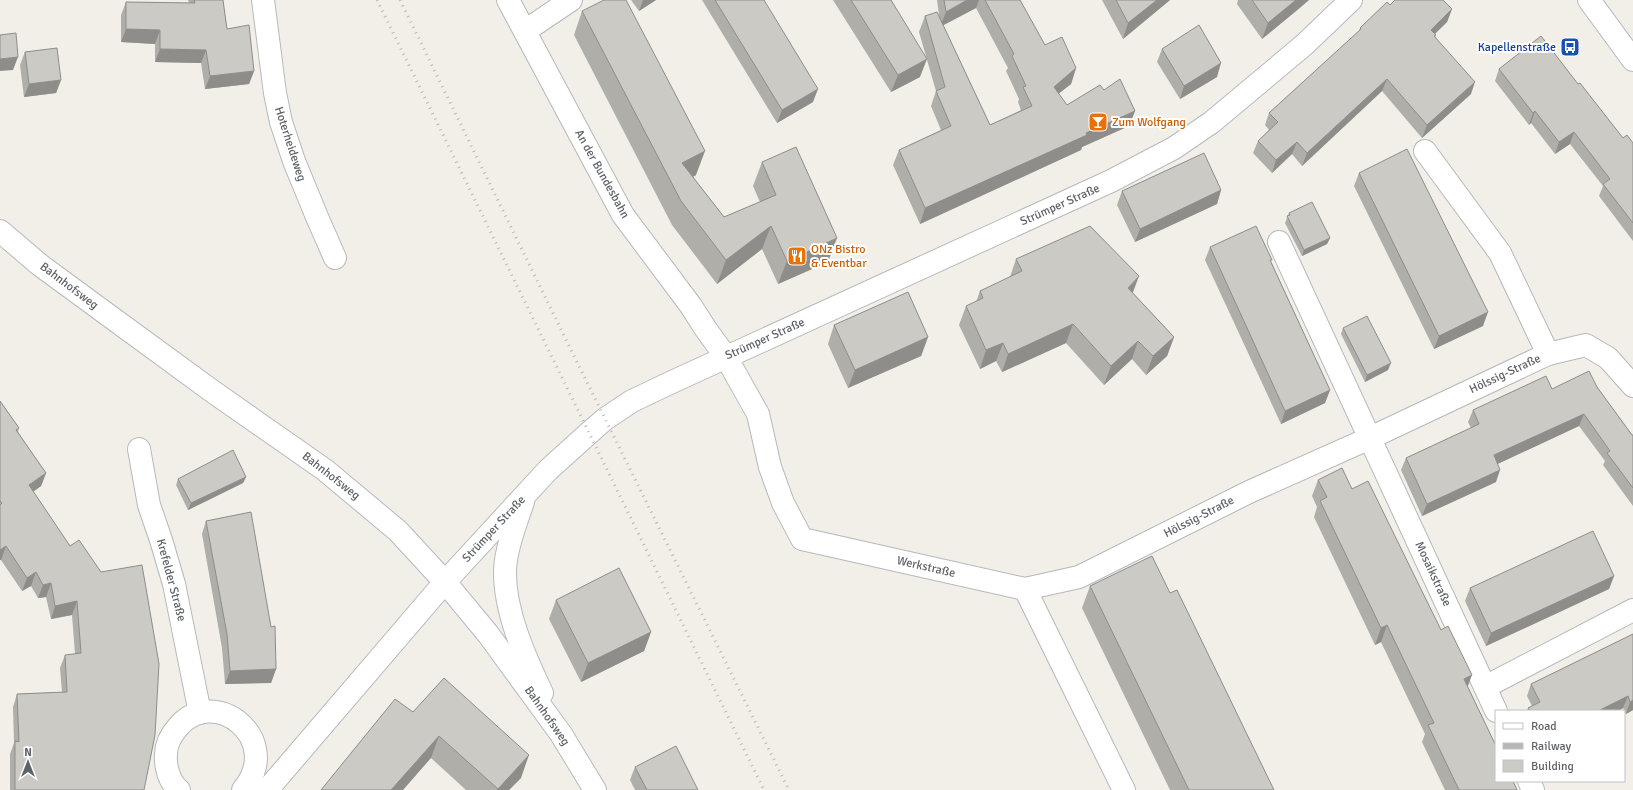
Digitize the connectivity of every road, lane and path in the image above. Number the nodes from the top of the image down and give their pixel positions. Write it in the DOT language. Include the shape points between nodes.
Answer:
graph roads {
  1 [pos="263,0"];
  2 [pos="508,0"];
  3 [pos="571,0"];
  4 [pos="1351,0"];
  5 [pos="1596,1"];
  6 [pos="525,31"];
  7 [pos="1633,60"];
  8 [pos="1425,151"];
  9 [pos="0,231"];
  10 [pos="1279,242"];
  11 [pos="335,258"];
  12 [pos="1548,354"];
  13 [pos="726,357"];
  14 [pos="1633,386"];
  15 [pos="1370,438"];
  16 [pos="139,449"];
  17 [pos="526,495"];
  18 [pos="445,582"];
  19 [pos="1025,589"];
  20 [pos="1633,610"];
  21 [pos="1485,688"];
  22 [pos="1496,710"];
  23 [pos="200,713"];
  24 [pos="561,734"];
  25 [pos="177,789"];
  26 [pos="243,790"];
  27 [pos="267,790"];
  28 [pos="595,790"];
  29 [pos="1124,790"];
  1 -- 11 [label="street, Hoterheideweg" via="281,122 294,161"];
  2 -- 6 [label="street, An der Bundesbahn"];
  3 -- 6 [label="street"];
  4 -- 13 [label="street, Strümper Straße" via="1304,45 1218,117 1174,148 1112,181"];
  5 -- 7 [label="street"];
  6 -- 13 [label="street, An der Bundesbahn" via="623,215"];
  8 -- 12 [label="street" via="1500,253"];
  9 -- 18 [label="street, Bahnhofsweg" via="40,265 325,470 398,531"];
  10 -- 15 [label="street"];
  12 -- 14 [label="street, Hölssig-Straße" via="1586,345 1608,358"];
  12 -- 15 [label="street, Hölssig-Straße"];
  13 -- 17 [label="street, Strümper Straße" via="632,401 605,420 548,470"];
  13 -- 19 [label="street, Werkstraße" via="758,414 770,467 783,503 802,539"];
  15 -- 19 [label="street, Hölssig-Straße" via="1223,504 1079,577"];
  15 -- 21 [label="street, Mosaikstraße"];
  16 -- 23 [label="street, Krefelder Straße" via="149,505 176,591"];
  17 -- 18 [label="street, Strümper Straße"];
  17 -- 24 [label="street" via="511,538 505,570 509,609 532,671"];
  18 -- 24 [label="street, Bahnhofsweg" via="488,634"];
  18 -- 27 [label="street, Strümper Straße"];
  19 -- 29 [label="street"];
  20 -- 21 [label="street"];
  21 -- 22 [label="street, Mosaikstraße"];
  23 -- 25 [label="street" via="181,723 172,734 166,748 165,762 169,776"];
  23 -- 26 [label="street" via="221,713 234,718 246,728 253,740 257,754 256,768"];
  24 -- 28 [label="street, Bahnhofsweg"];
}
